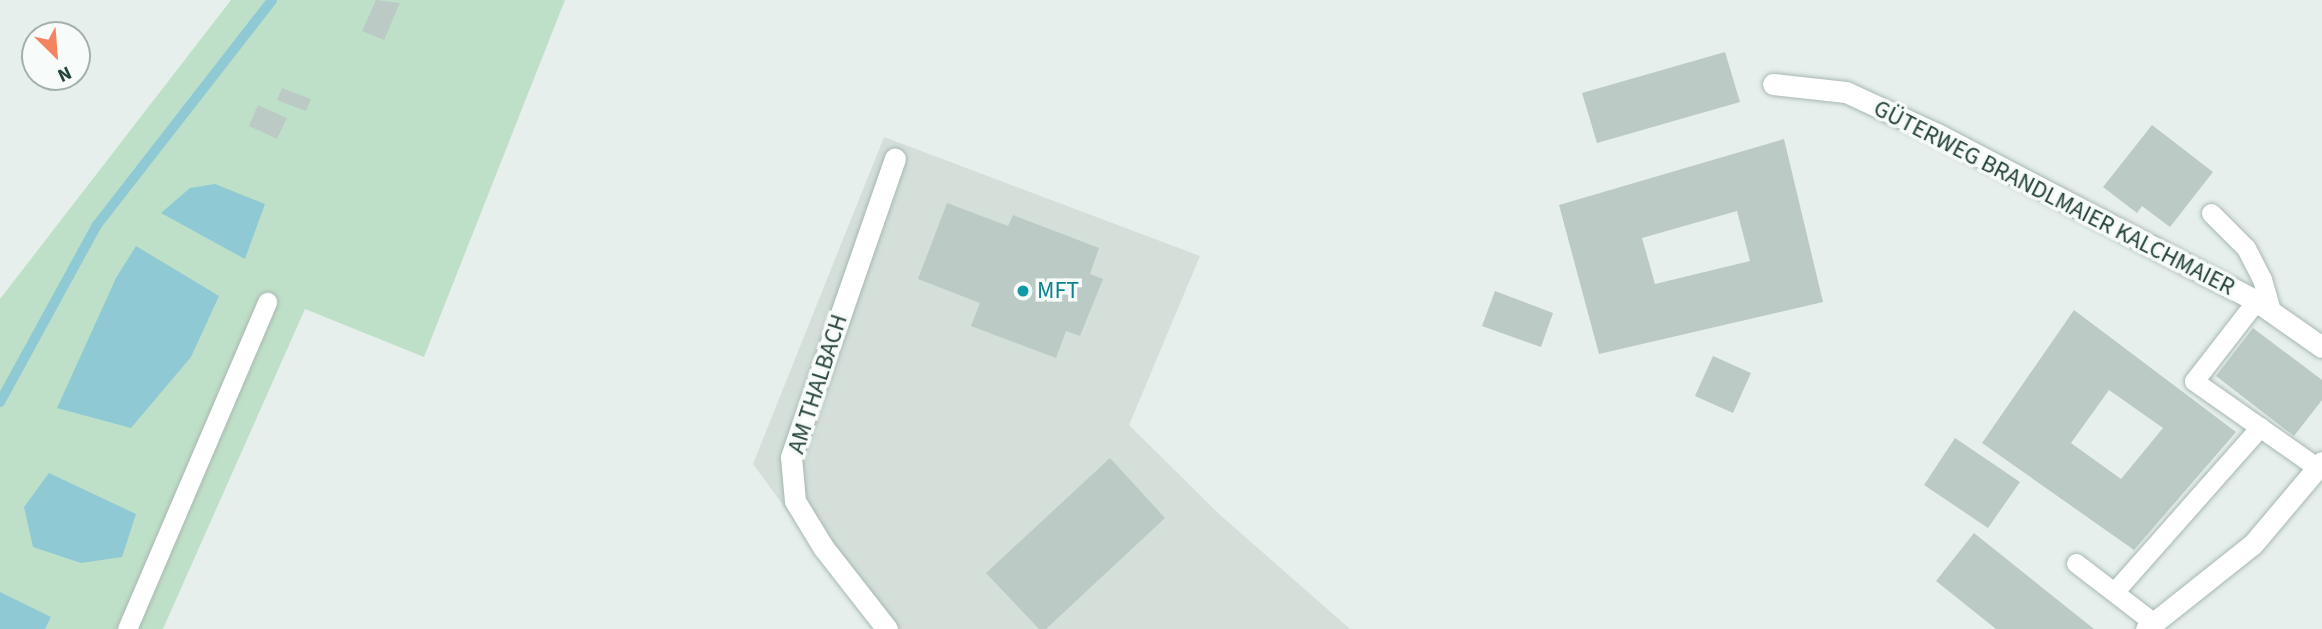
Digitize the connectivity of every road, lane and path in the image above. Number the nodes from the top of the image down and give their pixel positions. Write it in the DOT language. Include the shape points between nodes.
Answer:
graph roads {
  1 [pos="1773,84"];
  2 [pos="895,159"];
  3 [pos="2211,213"];
  4 [pos="267,302"];
  5 [pos="2263,305"];
  6 [pos="2322,347"];
  7 [pos="2260,427"];
  8 [pos="2320,465"];
  9 [pos="2076,563"];
  10 [pos="2115,592"];
  11 [pos="2150,626"];
  12 [pos="127,629"];
  13 [pos="887,629"];
  1 -- 5 [label="street, GÜTERWEG BRANDLMAIER KALCHMAIER" via="1846,92 2021,176"];
  2 -- 13 [label="street, AM THALBACH" via="791,457 795,501 823,547"];
  3 -- 5 [label="lane" via="2246,248 2262,279"];
  4 -- 12 [label="lane"];
  5 -- 6 [label="street, GÜTERWEG BRANDLMAIER KALCHMAIER"];
  5 -- 7 [label="lane" via="2194,381"];
  7 -- 8 [label="lane"];
  7 -- 10 [label="lane"];
  8 -- 11 [label="street" via="2253,544"];
  9 -- 10 [label="lane"];
  10 -- 11 [label="lane"];
}
